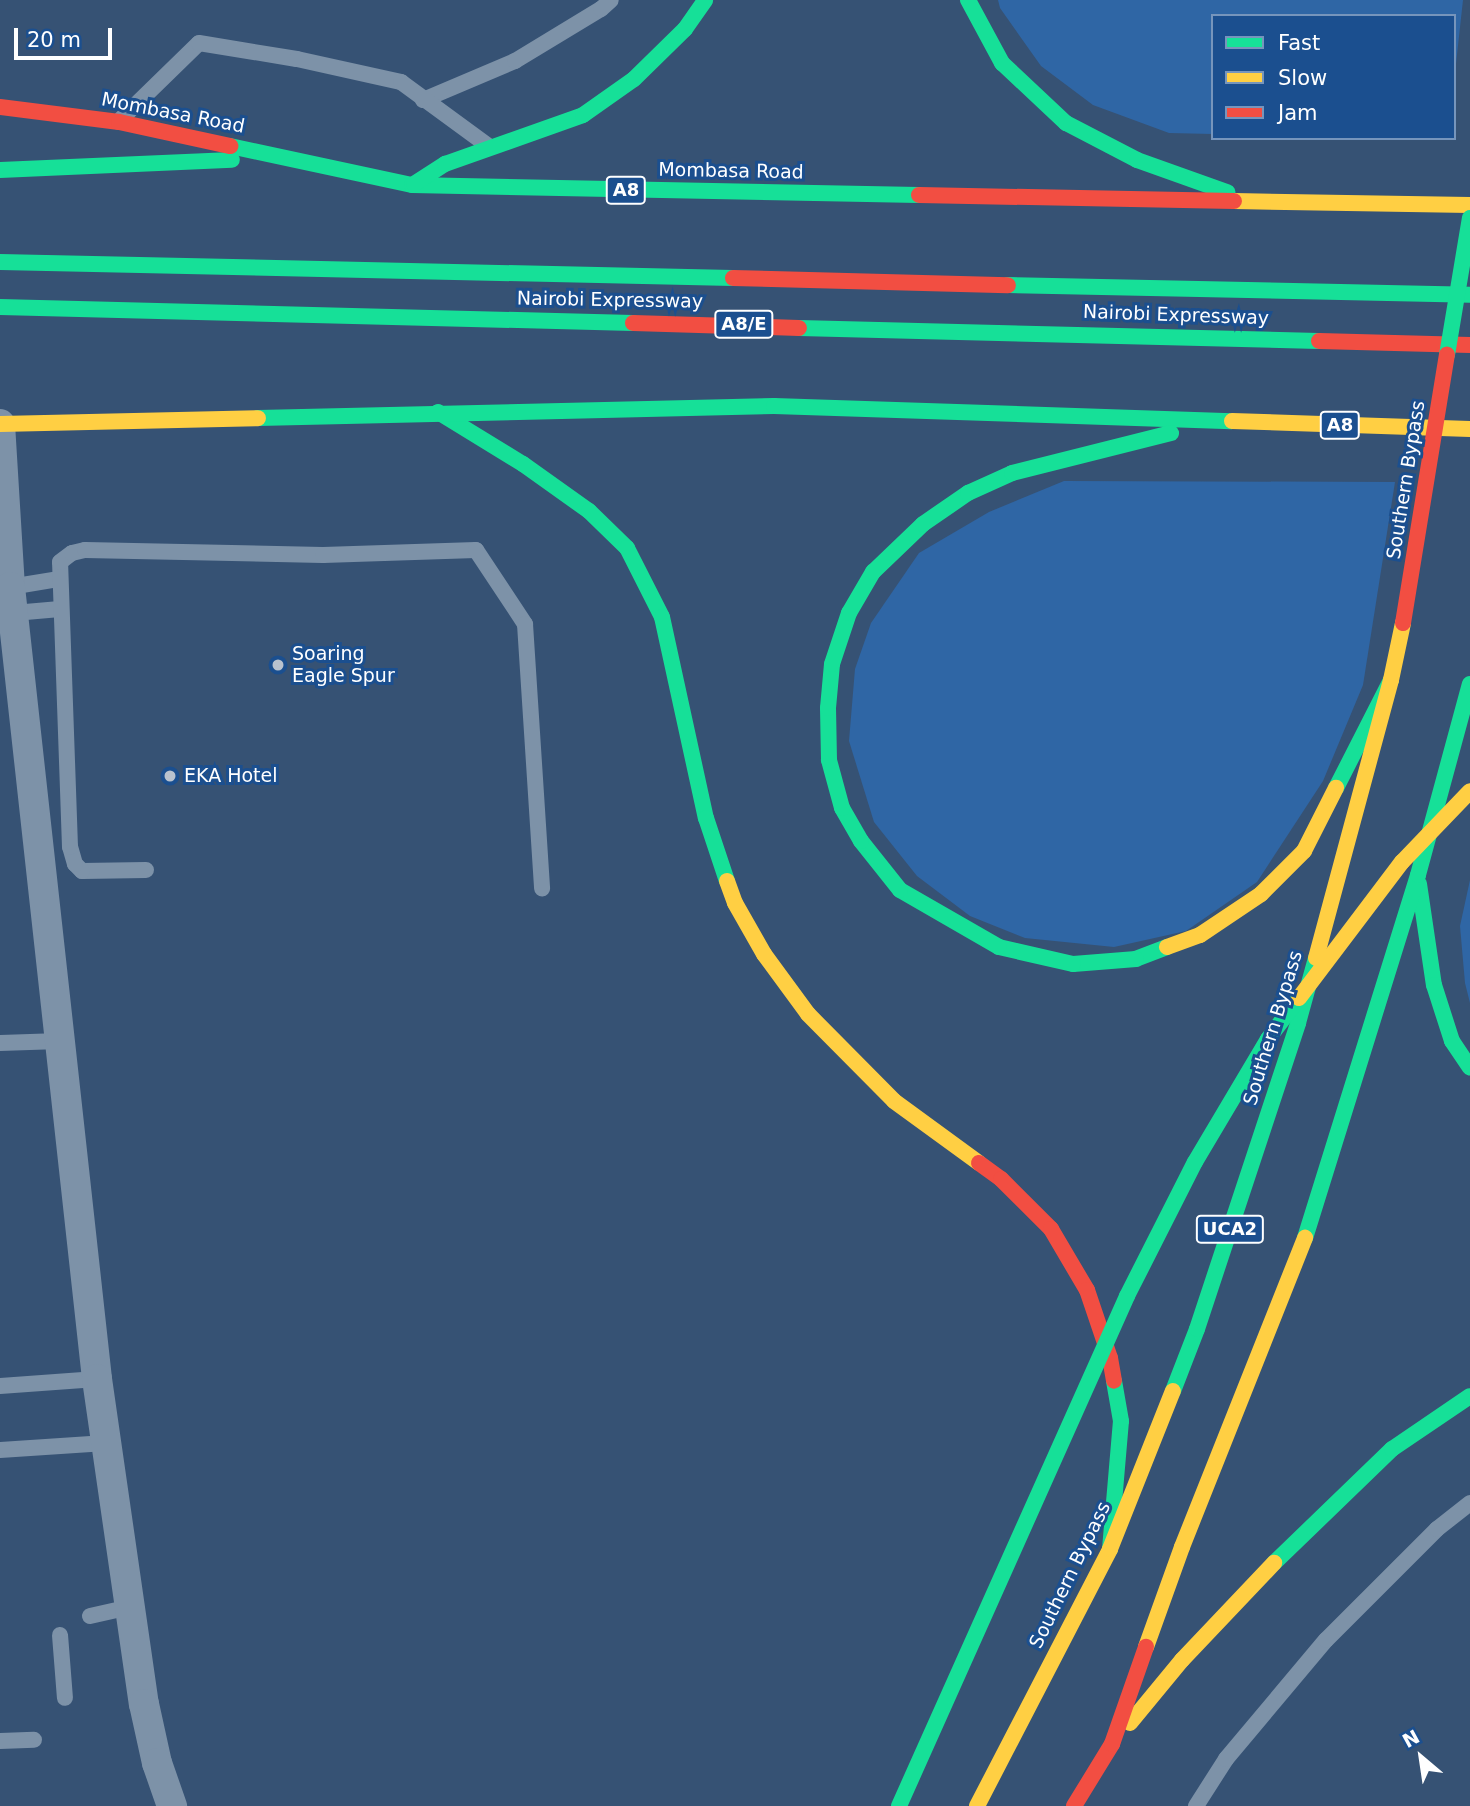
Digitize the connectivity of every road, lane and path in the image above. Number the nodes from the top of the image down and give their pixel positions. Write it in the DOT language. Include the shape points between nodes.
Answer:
graph roads {
  1 [pos="611,0"];
  2 [pos="686,0"];
  3 [pos="705,0"];
  4 [pos="968,0"];
  5 [pos="685,29"];
  6 [pos="423,100"];
  7 [pos="0,107"];
  8 [pos="119,122"];
  9 [pos="491,148"];
  10 [pos="286,158"];
  11 [pos="0,170"];
  12 [pos="412,185"];
  13 [pos="1259,204"];
  14 [pos="1470,205"];
  15 [pos="1470,218"];
  16 [pos="0,262"];
  17 [pos="1470,295"];
  18 [pos="0,307"];
  19 [pos="1470,345"];
  20 [pos="438,412"];
  21 [pos="1210,422"];
  22 [pos="0,424"];
  23 [pos="1470,429"];
  24 [pos="59,579"];
  25 [pos="12,600"];
  26 [pos="60,608"];
  27 [pos="1391,680"];
  28 [pos="1470,684"];
  29 [pos="1470,791"];
  30 [pos="146,870"];
  31 [pos="1418,875"];
  32 [pos="542,888"];
  33 [pos="60,1041"];
  34 [pos="0,1043"];
  35 [pos="1470,1068"];
  36 [pos="97,1379"];
  37 [pos="0,1387"];
  38 [pos="1470,1396"];
  39 [pos="106,1443"];
  40 [pos="0,1450"];
  41 [pos="1470,1503"];
  42 [pos="1110,1549"];
  43 [pos="130,1607"];
  44 [pos="90,1616"];
  45 [pos="60,1634"];
  46 [pos="65,1698"];
  47 [pos="34,1740"];
  48 [pos="0,1741"];
  49 [pos="1112,1744"];
  50 [pos="172,1806"];
  51 [pos="899,1806"];
  52 [pos="976,1806"];
  53 [pos="1074,1806"];
  54 [pos="1196,1806"];
  1 -- 6 [label="lane" via="515,61"];
  2 -- 5 [label="lane"];
  3 -- 5 [label="highway"];
  4 -- 13 [label="highway" via="1002,63 1066,123 1138,160"];
  5 -- 9 [label="highway" via="634,79 583,115"];
  6 -- 8 [label="lane" via="401,82 200,43"];
  6 -- 9 [label="lane"];
  7 -- 8 [label="highway, Mombasa Road / A8"];
  8 -- 10 [label="highway, Mombasa Road / A8"];
  9 -- 12 [label="highway" via="445,164"];
  10 -- 11 [label="highway"];
  10 -- 12 [label="highway, Mombasa Road / A8"];
  12 -- 13 [label="highway, Mombasa Road / A8"];
  13 -- 14 [label="highway, A8"];
  15 -- 27 [label="highway, Southern Bypass / UCA2, bridge"];
  16 -- 17 [label="highway, Nairobi Expressway"];
  18 -- 19 [label="highway, Nairobi Expressway / A8/E"];
  20 -- 21 [label="highway, A8" via="774,407"];
  20 -- 22 [label="highway, A8"];
  20 -- 42 [label="highway" via="545,479 589,511 627,548 662,617 706,818 735,903 764,954 808,1014 894,1101 1001,1179 1051,1229 1087,1290 1110,1358 1121,1421"];
  21 -- 23 [label="highway, A8"];
  21 -- 27 [label="highway" via="1012,473 968,493 923,524 873,572 849,613 832,664 828,708 829,761 842,808 861,841 900,890 999,947 1073,964 1136,959 1200,935 1261,894 1304,851"];
  22 -- 25 [label="street"];
  24 -- 25 [label="lane"];
  24 -- 26 [label="lane"];
  24 -- 32 [label="lane" via="60,562 85,550 323,555 476,550 525,624"];
  25 -- 26 [label="lane"];
  25 -- 33 [label="street"];
  26 -- 30 [label="lane" via="70,846 75,864 82,871"];
  27 -- 42 [label="highway, Southern Bypass / UCA2" via="1272,1107 1197,1329"];
  28 -- 31 [label="highway"];
  29 -- 51 [label="highway, bridge" via="1402,862 1268,1039 1195,1162 1127,1296"];
  31 -- 35 [label="highway" via="1434,985 1452,1041"];
  31 -- 49 [label="highway" via="1296,1266 1182,1547"];
  33 -- 34 [label="lane"];
  33 -- 36 [label="street"];
  36 -- 37 [label="lane"];
  36 -- 39 [label="street"];
  38 -- 49 [label="highway" via="1392,1448 1267,1569"];
  39 -- 40 [label="lane"];
  39 -- 43 [label="street"];
  41 -- 54 [label="lane" via="1437,1529 1326,1640 1226,1759"];
  42 -- 52 [label="highway, Southern Bypass / UCA2"];
  43 -- 44 [label="lane"];
  43 -- 50 [label="street" via="152,1739"];
  45 -- 46 [label="lane"];
  47 -- 48 [label="lane"];
  49 -- 53 [label="highway"];
}
